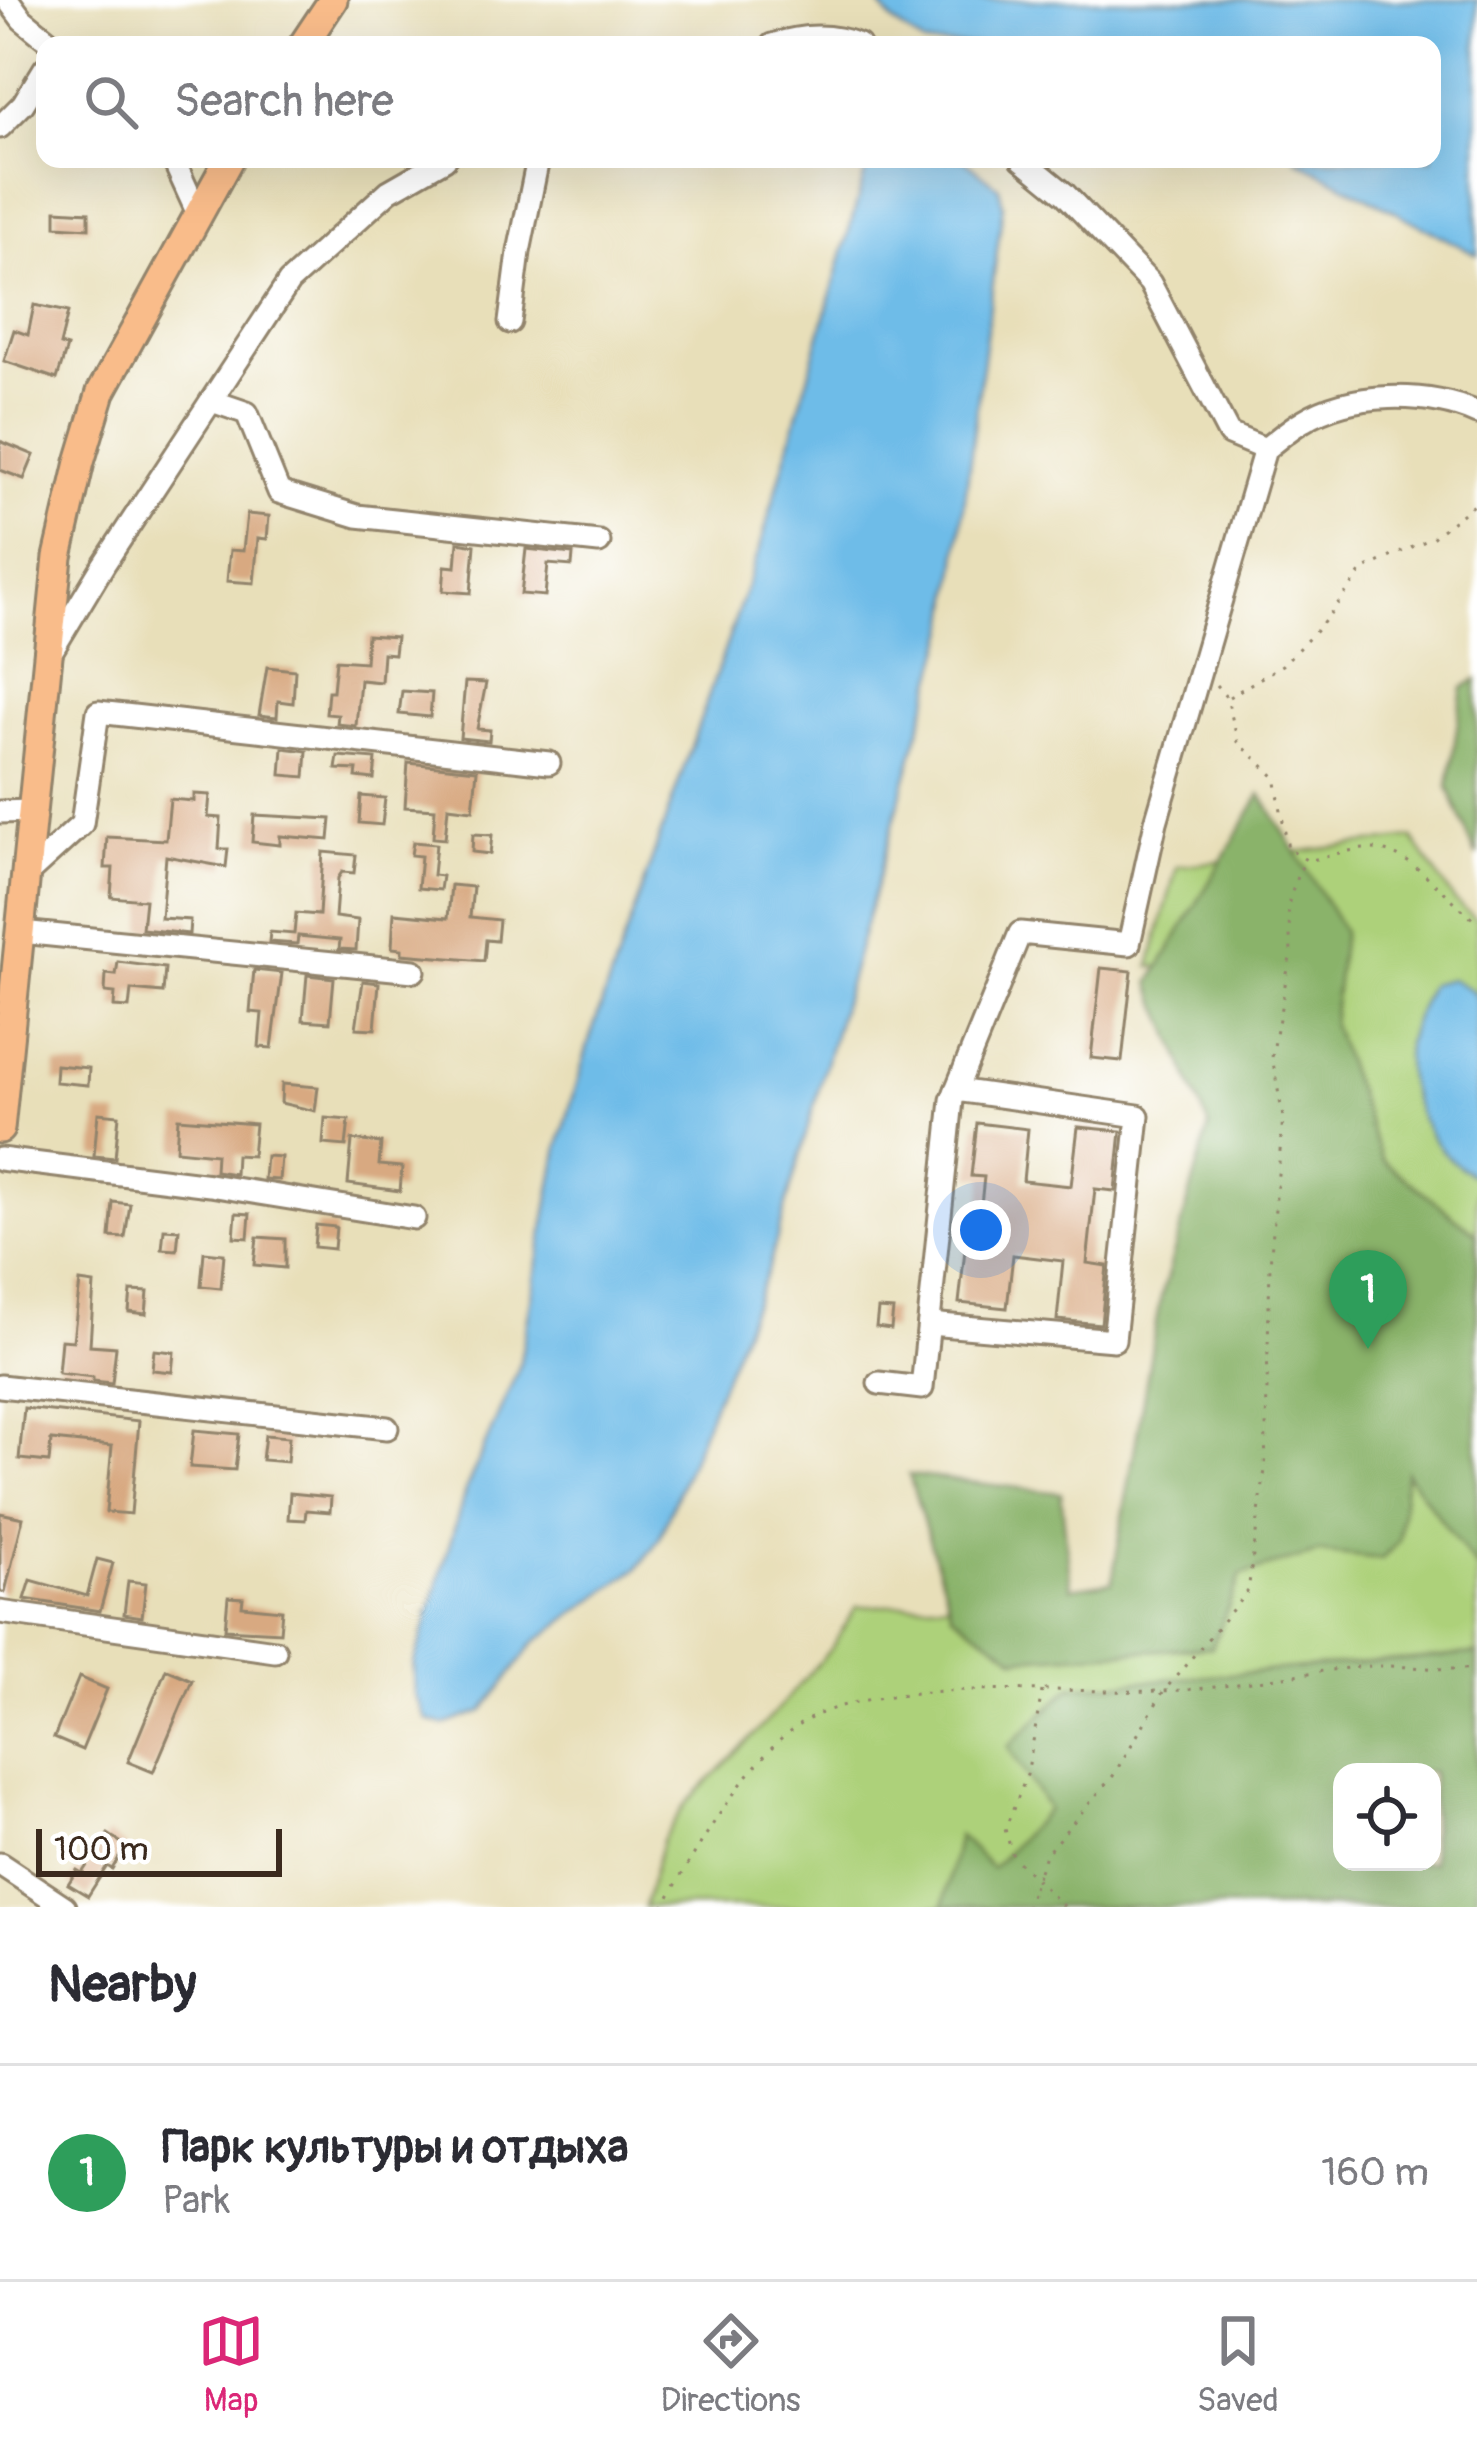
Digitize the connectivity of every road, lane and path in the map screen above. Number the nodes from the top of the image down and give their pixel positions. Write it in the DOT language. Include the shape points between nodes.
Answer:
graph roads {
  1 [pos="8,0"];
  2 [pos="332,0"];
  3 [pos="45,36"];
  4 [pos="309,36"];
  5 [pos="36,83"];
  6 [pos="0,127"];
  7 [pos="177,168"];
  8 [pos="224,168"];
  9 [pos="429,168"];
  10 [pos="536,168"];
  11 [pos="1033,168"];
  12 [pos="198,214"];
  13 [pos="510,322"];
  14 [pos="212,401"];
  15 [pos="1477,413"];
  16 [pos="1264,449"];
  17 [pos="1477,502"];
  18 [pos="598,542"];
  19 [pos="47,658"];
  20 [pos="1201,666"];
  21 [pos="1227,698"];
  22 [pos="549,763"];
  23 [pos="31,811"];
  24 [pos="0,812"];
  25 [pos="1308,861"];
  26 [pos="26,876"];
  27 [pos="1477,923"];
  28 [pos="21,932"];
  29 [pos="414,971"];
  30 [pos="956,1090"];
  31 [pos="0,1129"];
  32 [pos="0,1159"];
  33 [pos="414,1218"];
  34 [pos="929,1324"];
  35 [pos="879,1383"];
  36 [pos="0,1386"];
  37 [pos="387,1428"];
  38 [pos="0,1612"];
  39 [pos="275,1651"];
  40 [pos="1477,1668"];
  41 [pos="1042,1690"];
  42 [pos="1163,1691"];
  43 [pos="0,1864"];
  44 [pos="65,1907"];
  45 [pos="663,1907"];
  46 [pos="1026,1907"];
  47 [pos="1064,1907"];
  1 -- 3 [label="street"];
  2 -- 4 [label="main road"];
  5 -- 6 [label="street"];
  7 -- 12 [label="street"];
  8 -- 12 [label="main road"];
  9 -- 14 [label="street" via="389,190 289,282"];
  10 -- 13 [label="street"];
  11 -- 16 [label="street" via="1150,283 1229,434"];
  12 -- 19 [label="main road" via="100,392 58,557"];
  14 -- 18 [label="street" via="248,412 278,492 357,516"];
  14 -- 19 [label="street"];
  15 -- 16 [label="street" via="1388,397 1306,418"];
  16 -- 20 [label="street"];
  17 -- 21 [label="path" via="1432,538 1364,569 1282,665"];
  19 -- 23 [label="main road"];
  20 -- 21 [label="path"];
  20 -- 30 [label="street" via="1129,944 1020,933"];
  21 -- 25 [label="path" via="1238,742 1275,777 1288,849"];
  22 -- 26 [label="street" via="98,712 82,824"];
  23 -- 24 [label="street"];
  23 -- 26 [label="main road"];
  25 -- 27 [label="path" via="1384,850"];
  25 -- 42 [label="path" via="1288,904 1291,952 1272,1057 1283,1117 1265,1470 1248,1591"];
  26 -- 28 [label="main road"];
  28 -- 29 [label="street"];
  28 -- 31 [label="main road"];
  30 -- 34 [label="street"];
  30 -- 34 [label="street" via="1138,1115 1114,1340"];
  32 -- 33 [label="street"];
  34 -- 35 [label="street" via="922,1388"];
  36 -- 37 [label="street"];
  38 -- 39 [label="street"];
  40 -- 42 [label="path" via="1366,1666"];
  41 -- 42 [label="path"];
  41 -- 45 [label="path" via="843,1702 798,1725 706,1833"];
  41 -- 47 [label="path" via="1027,1775 1005,1828 1012,1857"];
  42 -- 46 [label="path, bridge" via="1113,1776 1045,1856"];
  43 -- 44 [label="street"];
}
